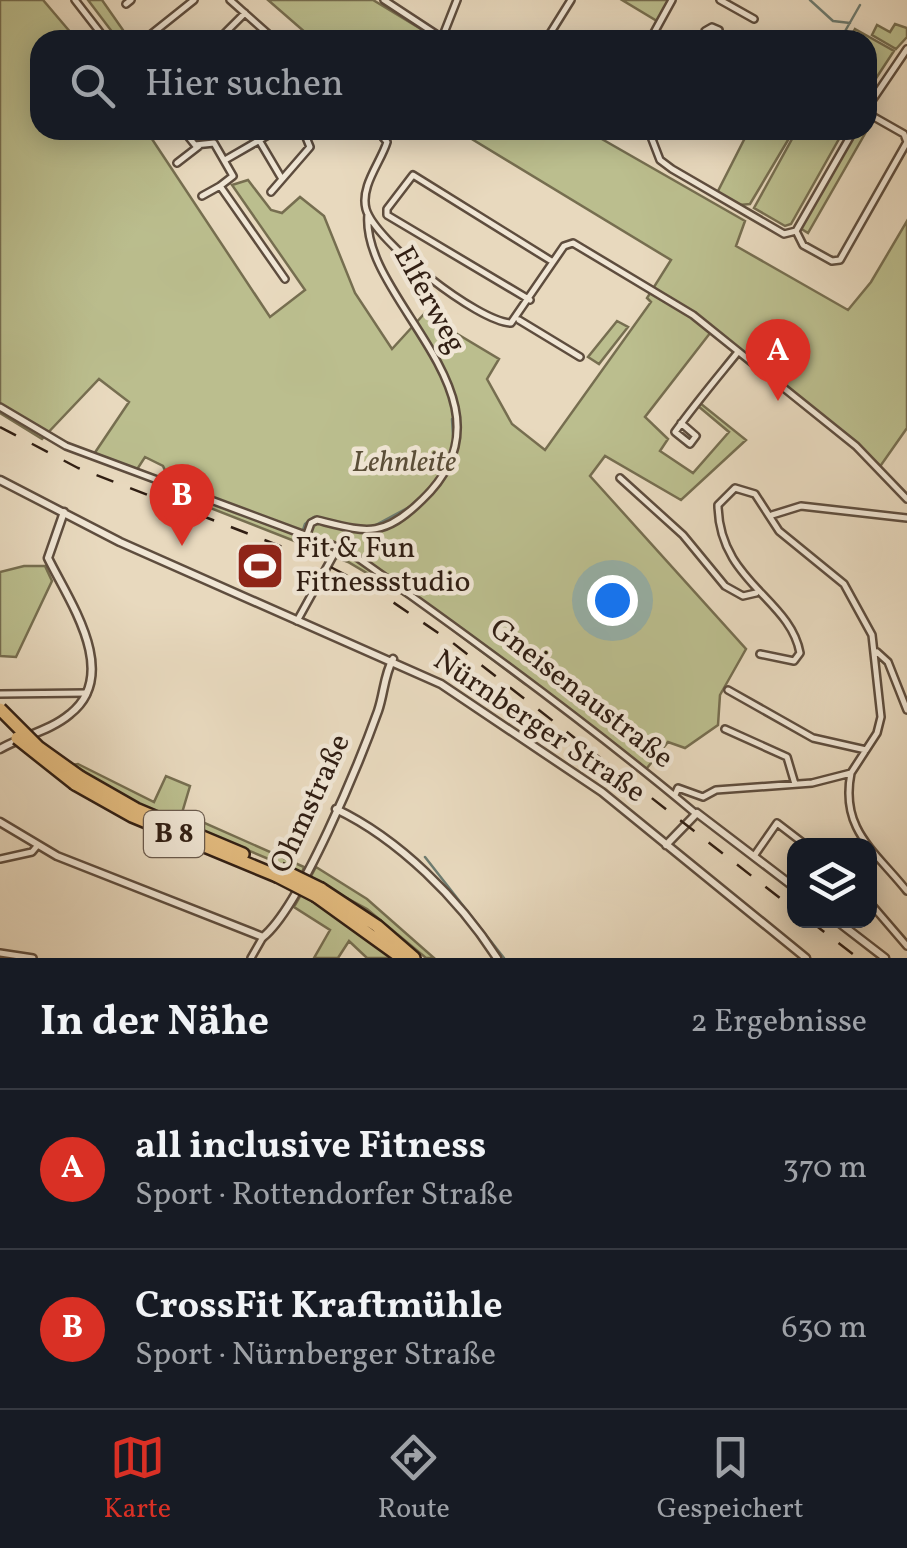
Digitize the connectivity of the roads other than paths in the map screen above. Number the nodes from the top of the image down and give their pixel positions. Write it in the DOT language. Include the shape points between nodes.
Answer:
graph roads {
  1 [pos="75,0"];
  2 [pos="194,0"];
  3 [pos="230,0"];
  4 [pos="384,0"];
  5 [pos="458,0"];
  6 [pos="571,0"];
  7 [pos="672,0"];
  8 [pos="720,0"];
  9 [pos="244,13"];
  10 [pos="754,20"];
  11 [pos="98,30"];
  12 [pos="156,30"];
  13 [pos="228,30"];
  14 [pos="264,30"];
  15 [pos="428,30"];
  16 [pos="446,30"];
  17 [pos="552,30"];
  18 [pos="656,30"];
  19 [pos="907,49"];
  20 [pos="877,96"];
  21 [pos="877,117"];
  22 [pos="193,140"];
  23 [pos="309,140"];
  24 [pos="385,140"];
  25 [pos="656,140"];
  26 [pos="848,140"];
  27 [pos="259,141"];
  28 [pos="199,146"];
  29 [pos="225,160"];
  30 [pos="176,163"];
  31 [pos="282,179"];
  32 [pos="220,186"];
  33 [pos="272,192"];
  34 [pos="202,196"];
  35 [pos="368,214"];
  36 [pos="796,232"];
  37 [pos="553,262"];
  38 [pos="285,279"];
  39 [pos="530,300"];
  40 [pos="518,320"];
  41 [pos="738,352"];
  42 [pos="580,357"];
  43 [pos="0,407"];
  44 [pos="681,423"];
  45 [pos="620,478"];
  46 [pos="633,478"];
  47 [pos="0,480"];
  48 [pos="627,484"];
  49 [pos="907,499"];
  50 [pos="64,512"];
  51 [pos="772,515"];
  52 [pos="906,517"];
  53 [pos="302,536"];
  54 [pos="338,548"];
  55 [pos="756,593"];
  56 [pos="296,622"];
  57 [pos="877,652"];
  58 [pos="760,654"];
  59 [pos="393,659"];
  60 [pos="728,690"];
  61 [pos="86,693"];
  62 [pos="0,694"];
  63 [pos="0,710"];
  64 [pos="907,710"];
  65 [pos="0,720"];
  66 [pos="725,729"];
  67 [pos="0,749"];
  68 [pos="866,750"];
  69 [pos="851,773"];
  70 [pos="77,781"];
  71 [pos="795,784"];
  72 [pos="675,795"];
  73 [pos="336,809"];
  74 [pos="695,813"];
  75 [pos="0,822"];
  76 [pos="797,838"];
  77 [pos="666,844"];
  78 [pos="37,846"];
  79 [pos="754,856"];
  80 [pos="0,858"];
  81 [pos="787,882"];
  82 [pos="907,890"];
  83 [pos="319,892"];
  84 [pos="877,911"];
  85 [pos="847,928"];
  86 [pos="263,937"];
  87 [pos="907,946"];
  88 [pos="0,953"];
  89 [pos="795,955"];
  90 [pos="33,958"];
  91 [pos="251,958"];
  92 [pos="402,958"];
  93 [pos="418,958"];
  94 [pos="496,958"];
  95 [pos="806,958"];
  96 [pos="886,958"];
  1 -- 11 [label="street"];
  2 -- 12 [label="street"];
  3 -- 9 [label="street"];
  4 -- 15 [label="street"];
  5 -- 16 [label="street"];
  6 -- 17 [label="street"];
  7 -- 18 [label="street"];
  8 -- 10 [label="street"];
  9 -- 13 [label="street"];
  9 -- 14 [label="street"];
  19 -- 20 [label="street"];
  21 -- 36 [label="street" via="907,142 840,260 803,245"];
  22 -- 28 [label="street"];
  23 -- 31 [label="street"];
  24 -- 35 [label="street" via="366,194"];
  25 -- 36 [label="street" via="660,160 788,235"];
  26 -- 36 [label="street"];
  27 -- 29 [label="street"];
  27 -- 31 [label="street"];
  28 -- 29 [label="street" via="211,141"];
  28 -- 30 [label="street"];
  29 -- 32 [label="street" via="234,176"];
  31 -- 33 [label="street"];
  32 -- 34 [label="street"];
  32 -- 38 [label="street"];
  35 -- 40 [label="street" via="440,287 495,321"];
  35 -- 53 [label="street, Elferweg" via="380,262 441,366 456,444 436,487 394,521 362,532 318,520"];
  37 -- 39 [label="street"];
  37 -- 39 [label="street" via="413,175 387,209"];
  37 -- 41 [label="street" via="574,243 693,315"];
  39 -- 40 [label="street"];
  40 -- 42 [label="street"];
  41 -- 44 [label="street"];
  41 -- 49 [label="street" via="856,446"];
  43 -- 53 [label="street" via="66,446"];
  45 -- 48 [label="street"];
  46 -- 48 [label="street"];
  47 -- 50 [label="street, Nürnberger Straße"];
  48 -- 55 [label="street" via="683,535 724,586 742,596"];
  50 -- 56 [label="street, Nürnberger Straße"];
  50 -- 61 [label="street" via="48,558 87,640 92,670"];
  51 -- 52 [label="street" via="801,506"];
  51 -- 55 [label="street" via="742,488 728,491 718,505 734,563"];
  51 -- 57 [label="street" via="778,531 844,584"];
  53 -- 54 [label="street"];
  54 -- 56 [label="street"];
  54 -- 72 [label="street, Gneisenaustraße" via="442,614"];
  55 -- 58 [label="street" via="792,630 801,661"];
  56 -- 59 [label="street, Nürnberger Straße"];
  57 -- 64 [label="street"];
  57 -- 68 [label="street" via="881,717"];
  59 -- 73 [label="street, Ohmstraße"];
  59 -- 77 [label="street, Nürnberger Straße" via="533,744"];
  60 -- 68 [label="street" via="813,738"];
  61 -- 62 [label="street"];
  61 -- 67 [label="street" via="59,722"];
  63 -- 70 [label="highway, B 8, bridge"];
  65 -- 70 [label="highway, B 8, bridge" via="33,753"];
  66 -- 71 [label="street" via="788,757"];
  68 -- 69 [label="street"];
  69 -- 71 [label="street"];
  69 -- 82 [label="street" via="849,817"];
  70 -- 83 [label="highway, B 8, bridge" via="144,821"];
  71 -- 72 [label="street" via="716,790 703,797 678,788"];
  72 -- 74 [label="street, Gneisenaustraße"];
  73 -- 86 [label="street, Ohmstraße" via="293,896"];
  73 -- 94 [label="street" via="399,850 471,922"];
  74 -- 77 [label="street"];
  74 -- 79 [label="street, Gneisenaustraße"];
  75 -- 78 [label="street"];
  76 -- 79 [label="street" via="777,823"];
  77 -- 89 [label="street, Nürnberger Straße"];
  78 -- 80 [label="street"];
  78 -- 86 [label="street"];
  79 -- 81 [label="street, Gneisenaustraße"];
  83 -- 92 [label="highway, B 8"];
  83 -- 93 [label="highway, B 8"];
  84 -- 87 [label="street"];
  85 -- 96 [label="street"];
  86 -- 91 [label="street, Ohmstraße"];
  88 -- 90 [label="street"];
  89 -- 95 [label="street, Nürnberger Straße"];
}
